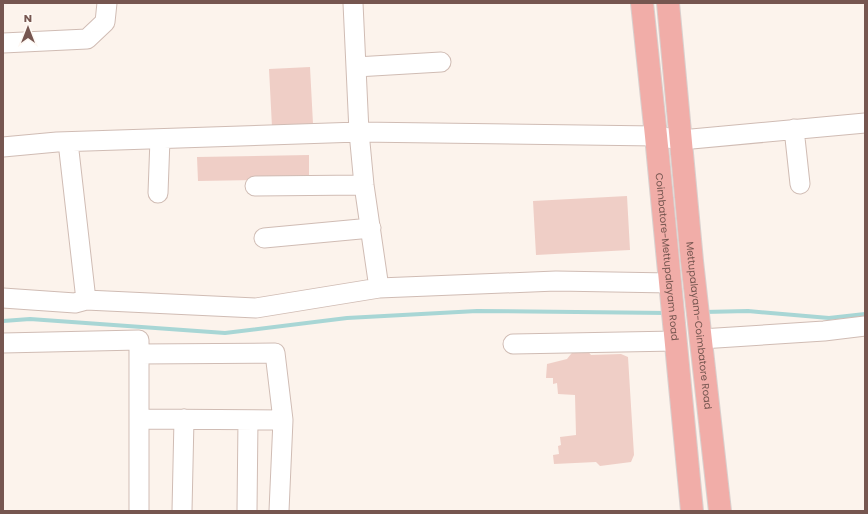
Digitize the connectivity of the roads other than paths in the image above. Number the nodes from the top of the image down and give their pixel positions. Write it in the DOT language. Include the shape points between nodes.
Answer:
graph roads {
  1 [pos="106,3"];
  2 [pos="353,3"];
  3 [pos="642,3"];
  4 [pos="668,3"];
  5 [pos="3,44"];
  6 [pos="441,62"];
  7 [pos="356,67"];
  8 [pos="865,123"];
  9 [pos="794,130"];
  10 [pos="359,132"];
  11 [pos="656,136"];
  12 [pos="160,139"];
  13 [pos="681,140"];
  14 [pos="68,142"];
  15 [pos="3,147"];
  16 [pos="800,184"];
  17 [pos="255,186"];
  18 [pos="364,186"];
  19 [pos="158,193"];
  20 [pos="371,228"];
  21 [pos="264,238"];
  22 [pos="670,283"];
  23 [pos="378,288"];
  24 [pos="3,298"];
  25 [pos="86,300"];
  26 [pos="865,326"];
  27 [pos="675,336"];
  28 [pos="701,338"];
  29 [pos="3,343"];
  30 [pos="513,344"];
  31 [pos="139,354"];
  32 [pos="139,419"];
  33 [pos="184,419"];
  34 [pos="248,420"];
  35 [pos="283,420"];
  36 [pos="139,511"];
  37 [pos="182,511"];
  38 [pos="247,511"];
  39 [pos="279,511"];
  40 [pos="692,511"];
  41 [pos="720,511"];
  1 -- 5 [label="street" via="105,22 87,39"];
  2 -- 7 [label="street"];
  3 -- 11 [label="highway, Coimbatore-Mettupalayam Road"];
  4 -- 13 [label="highway, Mettupalayam-Coimbatore Road"];
  6 -- 7 [label="street"];
  7 -- 10 [label="street"];
  8 -- 9 [label="street"];
  9 -- 13 [label="street"];
  9 -- 16 [label="street"];
  10 -- 11 [label="street"];
  10 -- 12 [label="street"];
  10 -- 18 [label="street"];
  11 -- 13 [label="street"];
  11 -- 22 [label="highway, Coimbatore-Mettupalayam Road"];
  12 -- 14 [label="street"];
  12 -- 19 [label="street"];
  13 -- 28 [label="highway, Mettupalayam-Coimbatore Road"];
  14 -- 15 [label="street"];
  14 -- 25 [label="street"];
  17 -- 18 [label="street"];
  18 -- 20 [label="street"];
  20 -- 21 [label="street"];
  20 -- 23 [label="street"];
  22 -- 23 [label="street" via="556,281"];
  22 -- 27 [label="highway, Coimbatore-Mettupalayam Road"];
  23 -- 25 [label="street" via="256,308"];
  24 -- 25 [label="street" via="75,303"];
  26 -- 28 [label="street" via="824,332"];
  27 -- 30 [label="street"];
  27 -- 40 [label="highway, Coimbatore-Mettupalayam Road"];
  28 -- 41 [label="highway, Mettupalayam-Coimbatore Road"];
  29 -- 31 [label="street" via="139,340"];
  31 -- 32 [label="street"];
  31 -- 35 [label="street" via="275,353"];
  32 -- 33 [label="street"];
  32 -- 36 [label="street"];
  33 -- 34 [label="street"];
  33 -- 37 [label="street"];
  34 -- 35 [label="street"];
  34 -- 38 [label="street"];
  35 -- 39 [label="street"];
}
